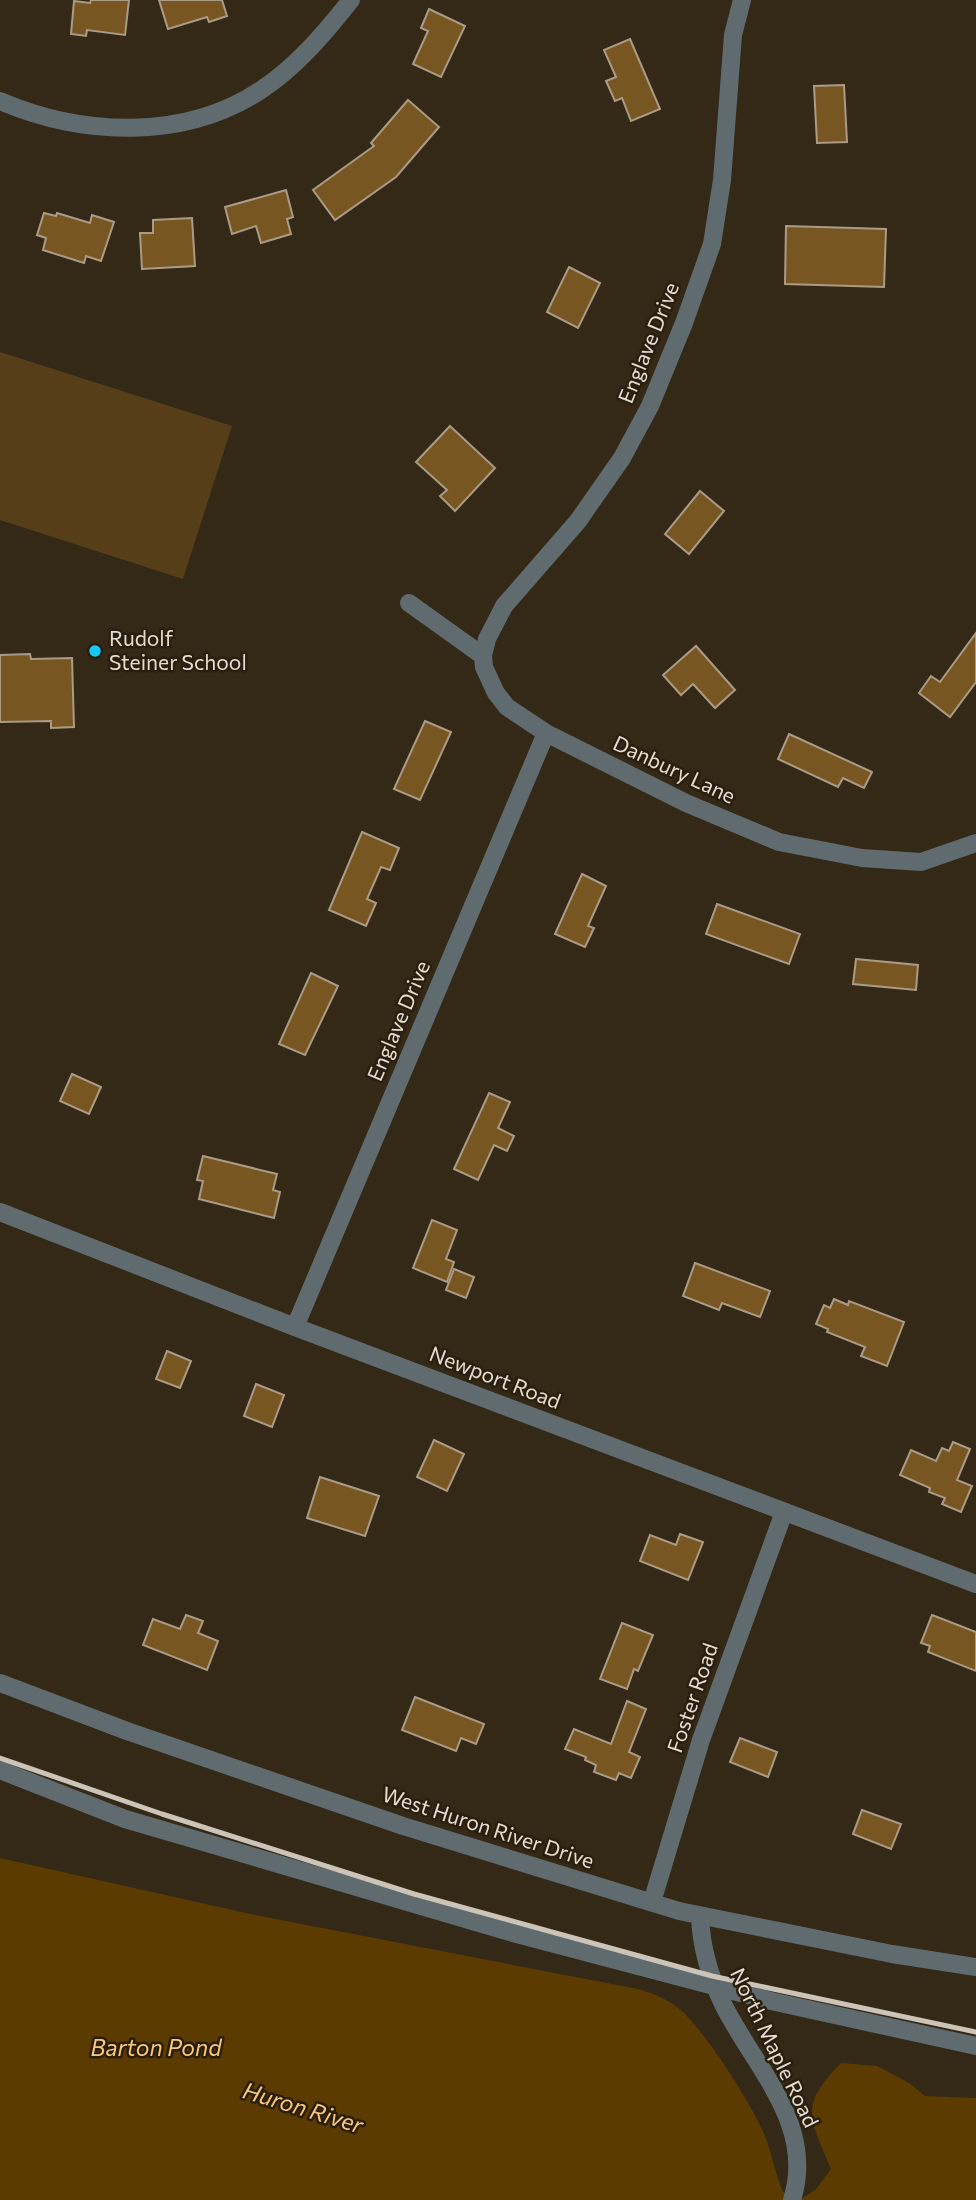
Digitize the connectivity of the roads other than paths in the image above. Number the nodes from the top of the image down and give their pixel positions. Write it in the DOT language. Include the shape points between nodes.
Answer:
graph roads {
  1 [pos="351,0"];
  2 [pos="742,0"];
  3 [pos="0,101"];
  4 [pos="409,603"];
  5 [pos="483,656"];
  6 [pos="546,733"];
  7 [pos="975,846"];
  8 [pos="0,1212"];
  9 [pos="295,1327"];
  10 [pos="784,1512"];
  11 [pos="976,1584"];
  12 [pos="0,1684"];
  13 [pos="0,1770"];
  14 [pos="652,1902"];
  15 [pos="700,1916"];
  16 [pos="976,1967"];
  17 [pos="716,1987"];
  18 [pos="976,2046"];
  19 [pos="794,2192"];
  1 -- 3 [label="street" via="308,51 261,90 207,117 151,128 90,127 31,114"];
  2 -- 5 [label="street, Englave Drive" via="733,35 722,180 712,244 684,323 622,458 578,521 504,606"];
  4 -- 5 [label="street"];
  5 -- 6 [label="street, Danbury Lane" via="489,681 507,707"];
  6 -- 7 [label="street, Danbury Lane" via="685,803 779,842 862,858 921,862"];
  6 -- 9 [label="street, Englave Drive"];
  8 -- 9 [label="street, Newport Road"];
  9 -- 10 [label="street, Newport Road"];
  10 -- 11 [label="street, Newport Road"];
  10 -- 14 [label="street, Foster Road" via="701,1740"];
  12 -- 14 [label="street, West Huron River Drive" via="403,1826"];
  13 -- 17 [label="street" via="125,1819 513,1933"];
  14 -- 15 [label="street, West Huron River Drive"];
  15 -- 16 [label="street, West Huron River Drive"];
  15 -- 17 [label="street, North Maple Road" via="703,1946"];
  17 -- 18 [label="street"];
  17 -- 19 [label="street, North Maple Road" via="793,2130 798,2157"];
}
